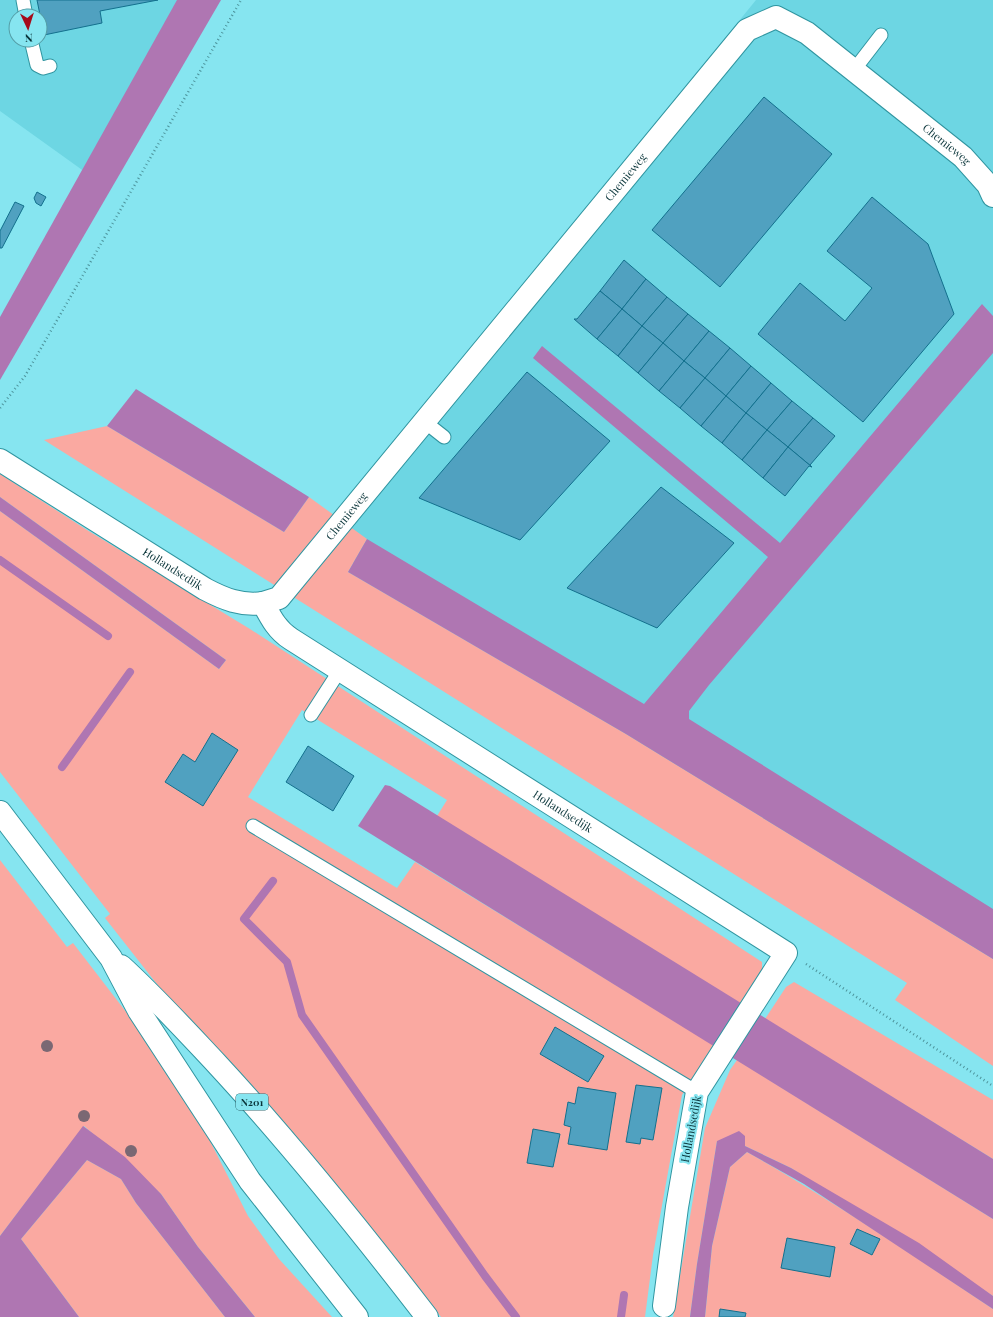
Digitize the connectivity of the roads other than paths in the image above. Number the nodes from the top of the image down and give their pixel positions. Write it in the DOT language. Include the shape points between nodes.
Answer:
graph roads {
  1 [pos="881,35"];
  2 [pos="33,48"];
  3 [pos="50,66"];
  4 [pos="854,70"];
  5 [pos="993,196"];
  6 [pos="425,422"];
  7 [pos="444,437"];
  8 [pos="0,460"];
  9 [pos="263,603"];
  10 [pos="340,670"];
  11 [pos="311,716"];
  12 [pos="0,812"];
  13 [pos="253,826"];
  14 [pos="111,958"];
  15 [pos="697,1092"];
  16 [pos="664,1306"];
  17 [pos="357,1317"];
  18 [pos="428,1317"];
  1 -- 4 [label="lane"];
  2 -- 3 [label="lane" via="37,65 43,68"];
  4 -- 5 [label="street, Chemieweg" via="962,158 988,185"];
  4 -- 6 [label="street, Chemieweg" via="807,33 776,17 747,30"];
  6 -- 7 [label="lane"];
  6 -- 9 [label="street, Chemieweg" via="279,598"];
  8 -- 9 [label="street, Hollandsedijk" via="227,600 242,604"];
  9 -- 10 [label="street, Hollandsedijk" via="281,632"];
  10 -- 11 [label="lane"];
  10 -- 15 [label="street, Hollandsedijk" via="786,953"];
  12 -- 14 [label="street, N201"];
  13 -- 15 [label="lane"];
  14 -- 17 [label="street, N201" via="139,1011 250,1181"];
  14 -- 18 [label="street, N201" via="156,998 258,1108 343,1209"];
  15 -- 16 [label="street, Hollandsedijk" via="677,1208"];
}
